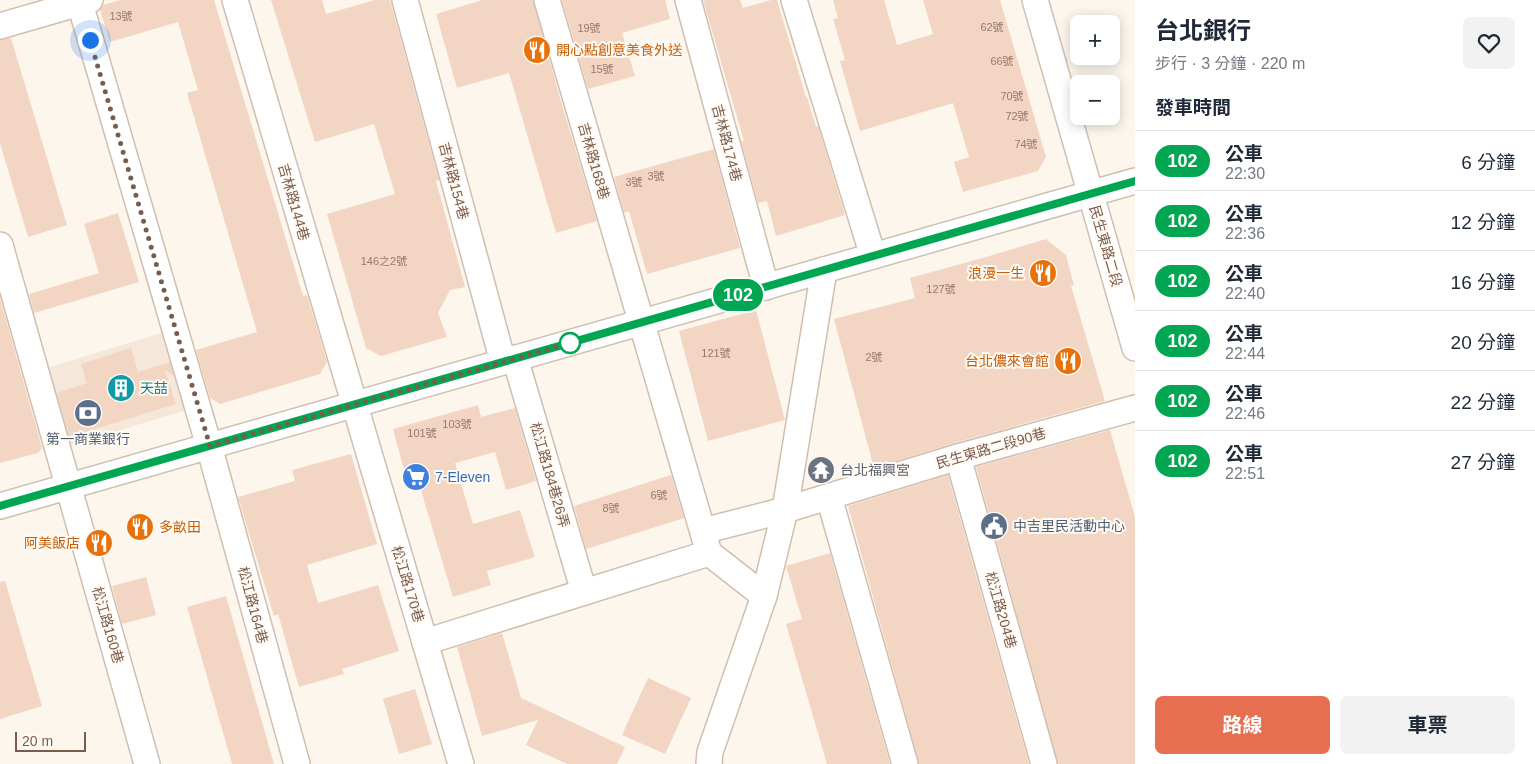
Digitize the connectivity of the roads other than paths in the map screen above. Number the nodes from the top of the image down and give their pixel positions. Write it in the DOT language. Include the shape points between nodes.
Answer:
graph roads {
  1 [pos="235,0"];
  2 [pos="405,0"];
  3 [pos="547,0"];
  4 [pos="688,0"];
  5 [pos="794,0"];
  6 [pos="1035,0"];
  7 [pos="82,1"];
  8 [pos="0,26"];
  9 [pos="1135,181"];
  10 [pos="1091,194"];
  11 [pos="0,245"];
  12 [pos="873,256"];
  13 [pos="824,270"];
  14 [pos="766,287"];
  15 [pos="642,322"];
  16 [pos="1135,348"];
  17 [pos="509,360"];
  18 [pos="354,405"];
  19 [pos="1135,408"];
  20 [pos="210,446"];
  21 [pos="958,457"];
  22 [pos="69,486"];
  23 [pos="829,497"];
  24 [pos="0,506"];
  25 [pos="785,510"];
  26 [pos="706,542"];
  27 [pos="584,592"];
  28 [pos="764,596"];
  29 [pos="425,642"];
  30 [pos="147,764"];
  31 [pos="297,764"];
  32 [pos="461,764"];
  33 [pos="710,764"];
  34 [pos="905,764"];
  35 [pos="1044,764"];
  1 -- 18 [label="street, 吉林路144巷"];
  2 -- 17 [label="street, 吉林路154巷"];
  3 -- 15 [label="street, 吉林路168巷"];
  4 -- 14 [label="street, 吉林路174巷"];
  5 -- 12 [label="street"];
  6 -- 10 [label="street, 民生東路二段"];
  7 -- 8 [label="street"];
  7 -- 20 [label="street, 松江路164巷"];
  9 -- 10 [label="street"];
  10 -- 12 [label="street"];
  10 -- 16 [label="street, 民生東路二段"];
  11 -- 22 [label="street, 松江路160巷"];
  12 -- 13 [label="street"];
  13 -- 14 [label="street"];
  13 -- 25 [label="street"];
  14 -- 15 [label="street"];
  15 -- 17 [label="street"];
  15 -- 26 [label="street, 吉林路168巷"];
  17 -- 18 [label="street"];
  17 -- 27 [label="street, 松江路184巷26弄"];
  18 -- 20 [label="street"];
  18 -- 29 [label="street, 松江路170巷"];
  19 -- 21 [label="street, 民生東路二段90巷"];
  20 -- 22 [label="street"];
  20 -- 31 [label="street, 松江路164巷"];
  21 -- 23 [label="street, 民生東路二段90巷"];
  21 -- 35 [label="street, 松江路204巷"];
  22 -- 24 [label="street"];
  22 -- 30 [label="street, 松江路160巷"];
  23 -- 25 [label="street, 民生東路二段90巷"];
  23 -- 34 [label="street"];
  25 -- 26 [label="street, 民生東路二段90巷"];
  25 -- 28 [label="street"];
  26 -- 27 [label="street"];
  26 -- 28 [label="street"];
  27 -- 29 [label="street"];
  28 -- 33 [label="street" via="710,752"];
  29 -- 32 [label="street, 松江路170巷"];
}
